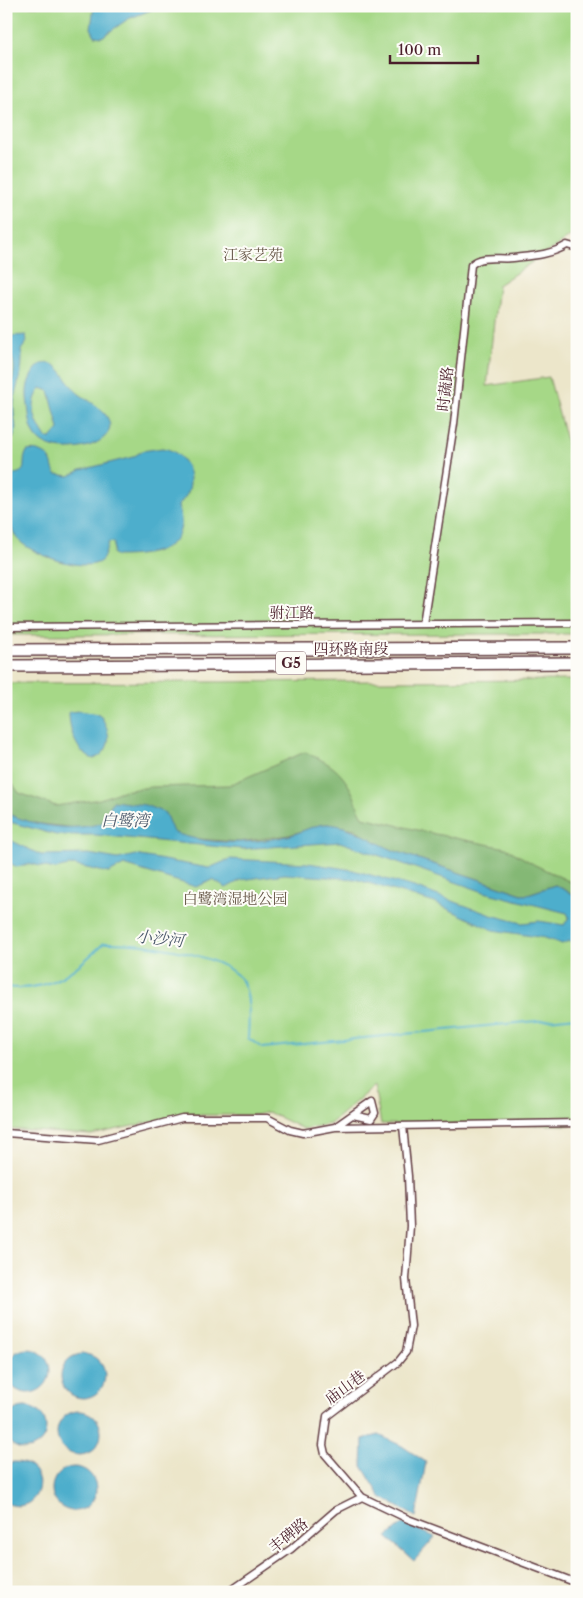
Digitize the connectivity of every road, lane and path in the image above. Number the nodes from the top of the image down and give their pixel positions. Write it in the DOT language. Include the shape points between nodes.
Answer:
graph roads {
  1 [pos="577,248"];
  2 [pos="577,623"];
  3 [pos="422,624"];
  4 [pos="6,626"];
  5 [pos="577,648"];
  6 [pos="6,650"];
  7 [pos="577,662"];
  8 [pos="6,666"];
  9 [pos="353,1115"];
  10 [pos="577,1123"];
  11 [pos="403,1126"];
  12 [pos="334,1127"];
  13 [pos="6,1133"];
  14 [pos="362,1497"];
  15 [pos="577,1583"];
  16 [pos="229,1592"];
  1 -- 3 [label="street, 时蔬路" via="567,245 556,252 511,259 487,258 476,260 471,265 454,424"];
  2 -- 3 [label="street, 驸江路"];
  3 -- 4 [label="street, 驸江路"];
  5 -- 6 [label="highway, 四环路南段 / G5"];
  7 -- 8 [label="highway, 四环路南段 / G5"];
  9 -- 12 [label="street"];
  10 -- 11 [label="street"];
  11 -- 12 [label="street"];
  11 -- 14 [label="street, 庙山巷" via="410,1226 406,1278 410,1342 398,1362 336,1408 327,1416 325,1424 325,1454"];
  12 -- 13 [label="street" via="303,1133 267,1118 200,1117 182,1118 98,1140"];
  14 -- 15 [label="street, 庙山巷" via="408,1519"];
  14 -- 16 [label="street, 丰碑路" via="336,1510 291,1549"];
}
